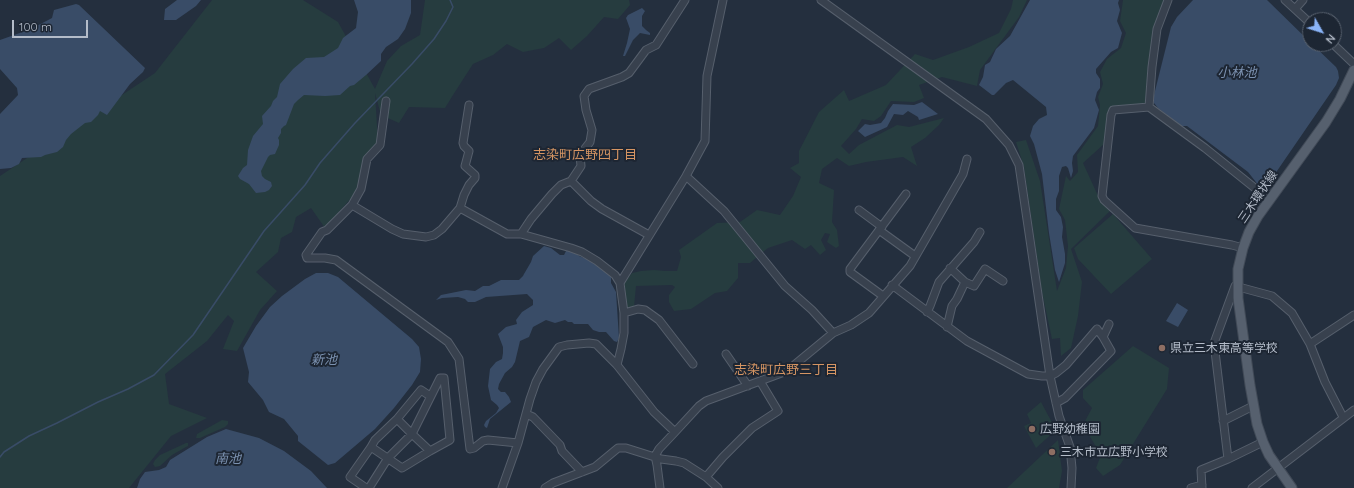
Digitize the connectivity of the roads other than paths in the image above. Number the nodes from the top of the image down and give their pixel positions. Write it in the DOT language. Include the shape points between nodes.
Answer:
graph roads {
  1 [pos="685,0"];
  2 [pos="723,0"];
  3 [pos="821,0"];
  4 [pos="1168,0"];
  5 [pos="1285,0"];
  6 [pos="1303,0"];
  7 [pos="1295,9"];
  8 [pos="1302,16"];
  9 [pos="1341,52"];
  10 [pos="1354,64"];
  11 [pos="1354,70"];
  12 [pos="386,101"];
  13 [pos="469,105"];
  14 [pos="1149,107"];
  15 [pos="967,160"];
  16 [pos="686,176"];
  17 [pos="571,181"];
  18 [pos="906,194"];
  19 [pos="1272,196"];
  20 [pos="352,205"];
  21 [pos="460,208"];
  22 [pos="859,210"];
  23 [pos="880,228"];
  24 [pos="980,232"];
  25 [pos="521,234"];
  26 [pos="649,235"];
  27 [pos="1243,248"];
  28 [pos="915,256"];
  29 [pos="950,268"];
  30 [pos="1003,281"];
  31 [pos="966,282"];
  32 [pos="620,283"];
  33 [pos="892,285"];
  34 [pos="1238,286"];
  35 [pos="883,296"];
  36 [pos="927,312"];
  37 [pos="624,313"];
  38 [pos="1354,315"];
  39 [pos="1109,324"];
  40 [pos="947,326"];
  41 [pos="833,333"];
  42 [pos="1103,337"];
  43 [pos="1310,344"];
  44 [pos="726,354"];
  45 [pos="693,364"];
  46 [pos="617,365"];
  47 [pos="1050,376"];
  48 [pos="760,382"];
  49 [pos="748,386"];
  50 [pos="430,396"];
  51 [pos="1056,403"];
  52 [pos="1253,406"];
  53 [pos="1354,410"];
  54 [pos="526,414"];
  55 [pos="1343,417"];
  56 [pos="397,419"];
  57 [pos="1223,421"];
  58 [pos="674,432"];
  59 [pos="412,434"];
  60 [pos="1263,442"];
  61 [pos="518,443"];
  62 [pos="371,447"];
  63 [pos="430,451"];
  64 [pos="655,456"];
  65 [pos="388,458"];
  66 [pos="1228,460"];
  67 [pos="1277,468"];
  68 [pos="582,472"];
  69 [pos="706,477"];
  70 [pos="1202,486"];
  71 [pos="367,488"];
  72 [pos="502,488"];
  73 [pos="545,488"];
  74 [pos="660,488"];
  75 [pos="718,488"];
  76 [pos="1071,488"];
  77 [pos="1191,488"];
  78 [pos="1252,488"];
  79 [pos="1292,488"];
  1 -- 17 [label="street" via="656,45 646,50 629,72 589,89 584,96 592,130 590,142 580,155 581,166"];
  2 -- 16 [label="street" via="707,76 705,141"];
  3 -- 47 [label="street" via="986,119 1009,145 1019,165"];
  4 -- 14 [label="street" via="1157,29"];
  5 -- 7 [label="street"];
  6 -- 7 [label="street"];
  7 -- 8 [label="street"];
  9 -- 10 [label="street"];
  11 -- 19 [label="main road, 三木環状線" via="1326,122"];
  12 -- 20 [label="street" via="380,145 367,159 361,189"];
  13 -- 21 [label="street" via="464,146 469,151 465,166 475,178 464,195"];
  14 -- 19 [label="street" via="1256,189"];
  14 -- 27 [label="street" via="1113,110 1102,196 1104,200 1134,228"];
  15 -- 28 [label="street" via="963,174"];
  16 -- 26 [label="street"];
  16 -- 41 [label="street" via="724,211 785,286"];
  17 -- 25 [label="street" via="561,185 552,194"];
  17 -- 26 [label="street" via="602,209"];
  18 -- 23 [label="street"];
  19 -- 27 [label="main road, 三木環状線" via="1249,232"];
  20 -- 21 [label="street" via="392,229 404,234 426,237 442,229"];
  20 -- 61 [label="street" via="322,232 306,255 307,258 336,260 448,342 459,359 470,449 488,440"];
  21 -- 25 [label="street" via="507,234"];
  22 -- 23 [label="street"];
  23 -- 28 [label="street"];
  23 -- 35 [label="street" via="850,272"];
  24 -- 29 [label="street"];
  25 -- 32 [label="street" via="582,252 608,268"];
  26 -- 32 [label="street"];
  27 -- 34 [label="main road, 三木環状線" via="1238,269"];
  28 -- 33 [label="street" via="910,266"];
  29 -- 31 [label="street"];
  29 -- 36 [label="street" via="939,282"];
  30 -- 31 [label="street" via="985,269 974,286"];
  31 -- 40 [label="street" via="952,306"];
  32 -- 37 [label="street"];
  33 -- 35 [label="street"];
  33 -- 36 [label="street"];
  34 -- 43 [label="street" via="1272,296 1292,313"];
  34 -- 52 [label="main road, 三木環状線"];
  34 -- 57 [label="street" via="1234,286 1214,343"];
  35 -- 41 [label="street" via="864,316"];
  36 -- 40 [label="street"];
  37 -- 45 [label="street" via="638,309 646,310 659,320"];
  37 -- 46 [label="street" via="624,333"];
  38 -- 43 [label="street"];
  39 -- 42 [label="street"];
  40 -- 47 [label="street" via="967,341 1028,374"];
  41 -- 48 [label="street" via="787,370"];
  42 -- 47 [label="street" via="1097,329 1066,365"];
  42 -- 51 [label="street" via="1111,351 1065,398"];
  43 -- 55 [label="street"];
  44 -- 49 [label="street"];
  46 -- 54 [label="street" via="596,344 559,347 536,382"];
  46 -- 58 [label="street" via="654,412"];
  47 -- 51 [label="street"];
  48 -- 49 [label="street"];
  48 -- 69 [label="street" via="778,411 752,428"];
  49 -- 58 [label="street" via="706,401"];
  50 -- 56 [label="street" via="421,390"];
  50 -- 59 [label="street"];
  50 -- 63 [label="street" via="440,378 444,378 450,440"];
  51 -- 76 [label="street" via="1070,447"];
  52 -- 57 [label="street"];
  52 -- 60 [label="main road, 三木環状線"];
  53 -- 55 [label="street"];
  54 -- 61 [label="street"];
  54 -- 68 [label="street" via="533,417"];
  55 -- 67 [label="street"];
  56 -- 59 [label="street"];
  56 -- 62 [label="street"];
  57 -- 66 [label="street"];
  58 -- 64 [label="street"];
  59 -- 63 [label="street"];
  59 -- 65 [label="street"];
  60 -- 66 [label="street"];
  60 -- 67 [label="main road, 三木環状線"];
  61 -- 72 [label="street"];
  62 -- 65 [label="street"];
  62 -- 71 [label="street" via="350,477"];
  63 -- 65 [label="street" via="402,468"];
  64 -- 68 [label="street" via="618,448 595,467"];
  64 -- 69 [label="street" via="684,464"];
  64 -- 74 [label="street"];
  65 -- 71 [label="street"];
  66 -- 70 [label="street" via="1201,470"];
  67 -- 78 [label="street"];
  67 -- 79 [label="main road, 三木環状線"];
  68 -- 73 [label="street"];
  69 -- 75 [label="street"];
  70 -- 77 [label="street"];
}
